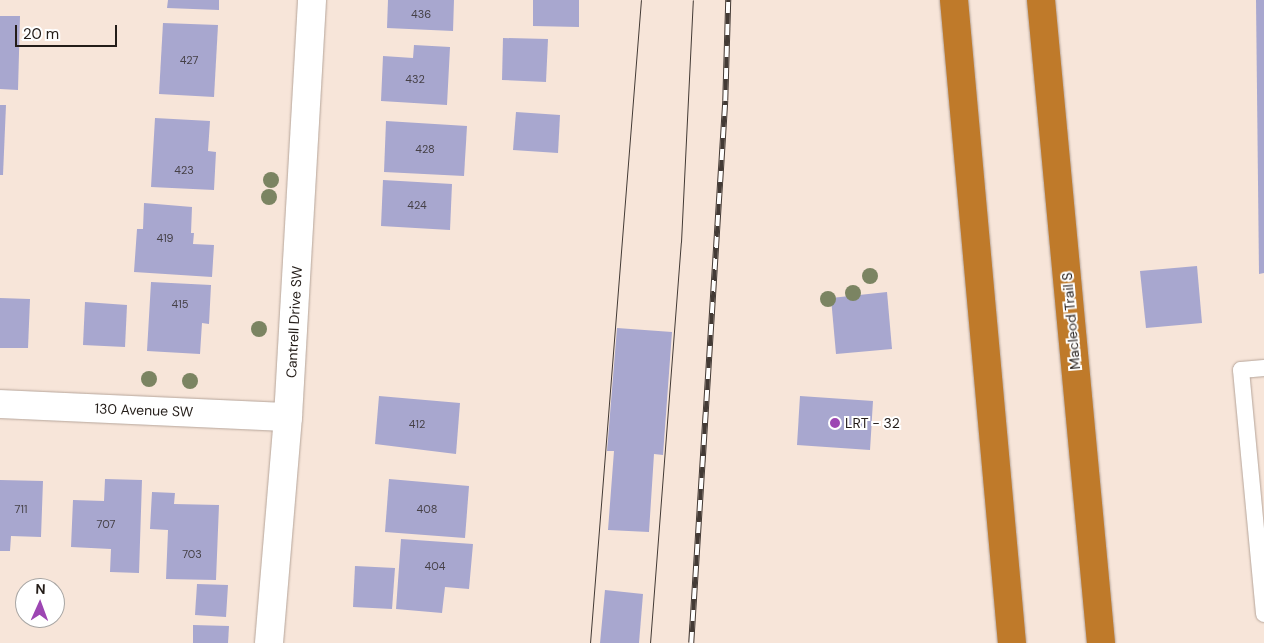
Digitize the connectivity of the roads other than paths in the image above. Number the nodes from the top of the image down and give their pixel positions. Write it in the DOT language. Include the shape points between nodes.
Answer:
graph roads {
  1 [pos="312,0"];
  2 [pos="954,0"];
  3 [pos="1041,0"];
  4 [pos="1264,368"];
  5 [pos="0,404"];
  6 [pos="288,417"];
  7 [pos="1258,509"];
  8 [pos="1264,614"];
  9 [pos="269,643"];
  10 [pos="1012,643"];
  11 [pos="1101,643"];
  1 -- 6 [label="street, Cantrell Drive SW"];
  2 -- 10 [label="highway"];
  3 -- 11 [label="highway, Macleod Trail S"];
  4 -- 7 [label="lane" via="1241,370"];
  5 -- 6 [label="street, 130 Avenue SW"];
  6 -- 9 [label="street, Cantrell Drive SW"];
  7 -- 8 [label="lane"];
}
